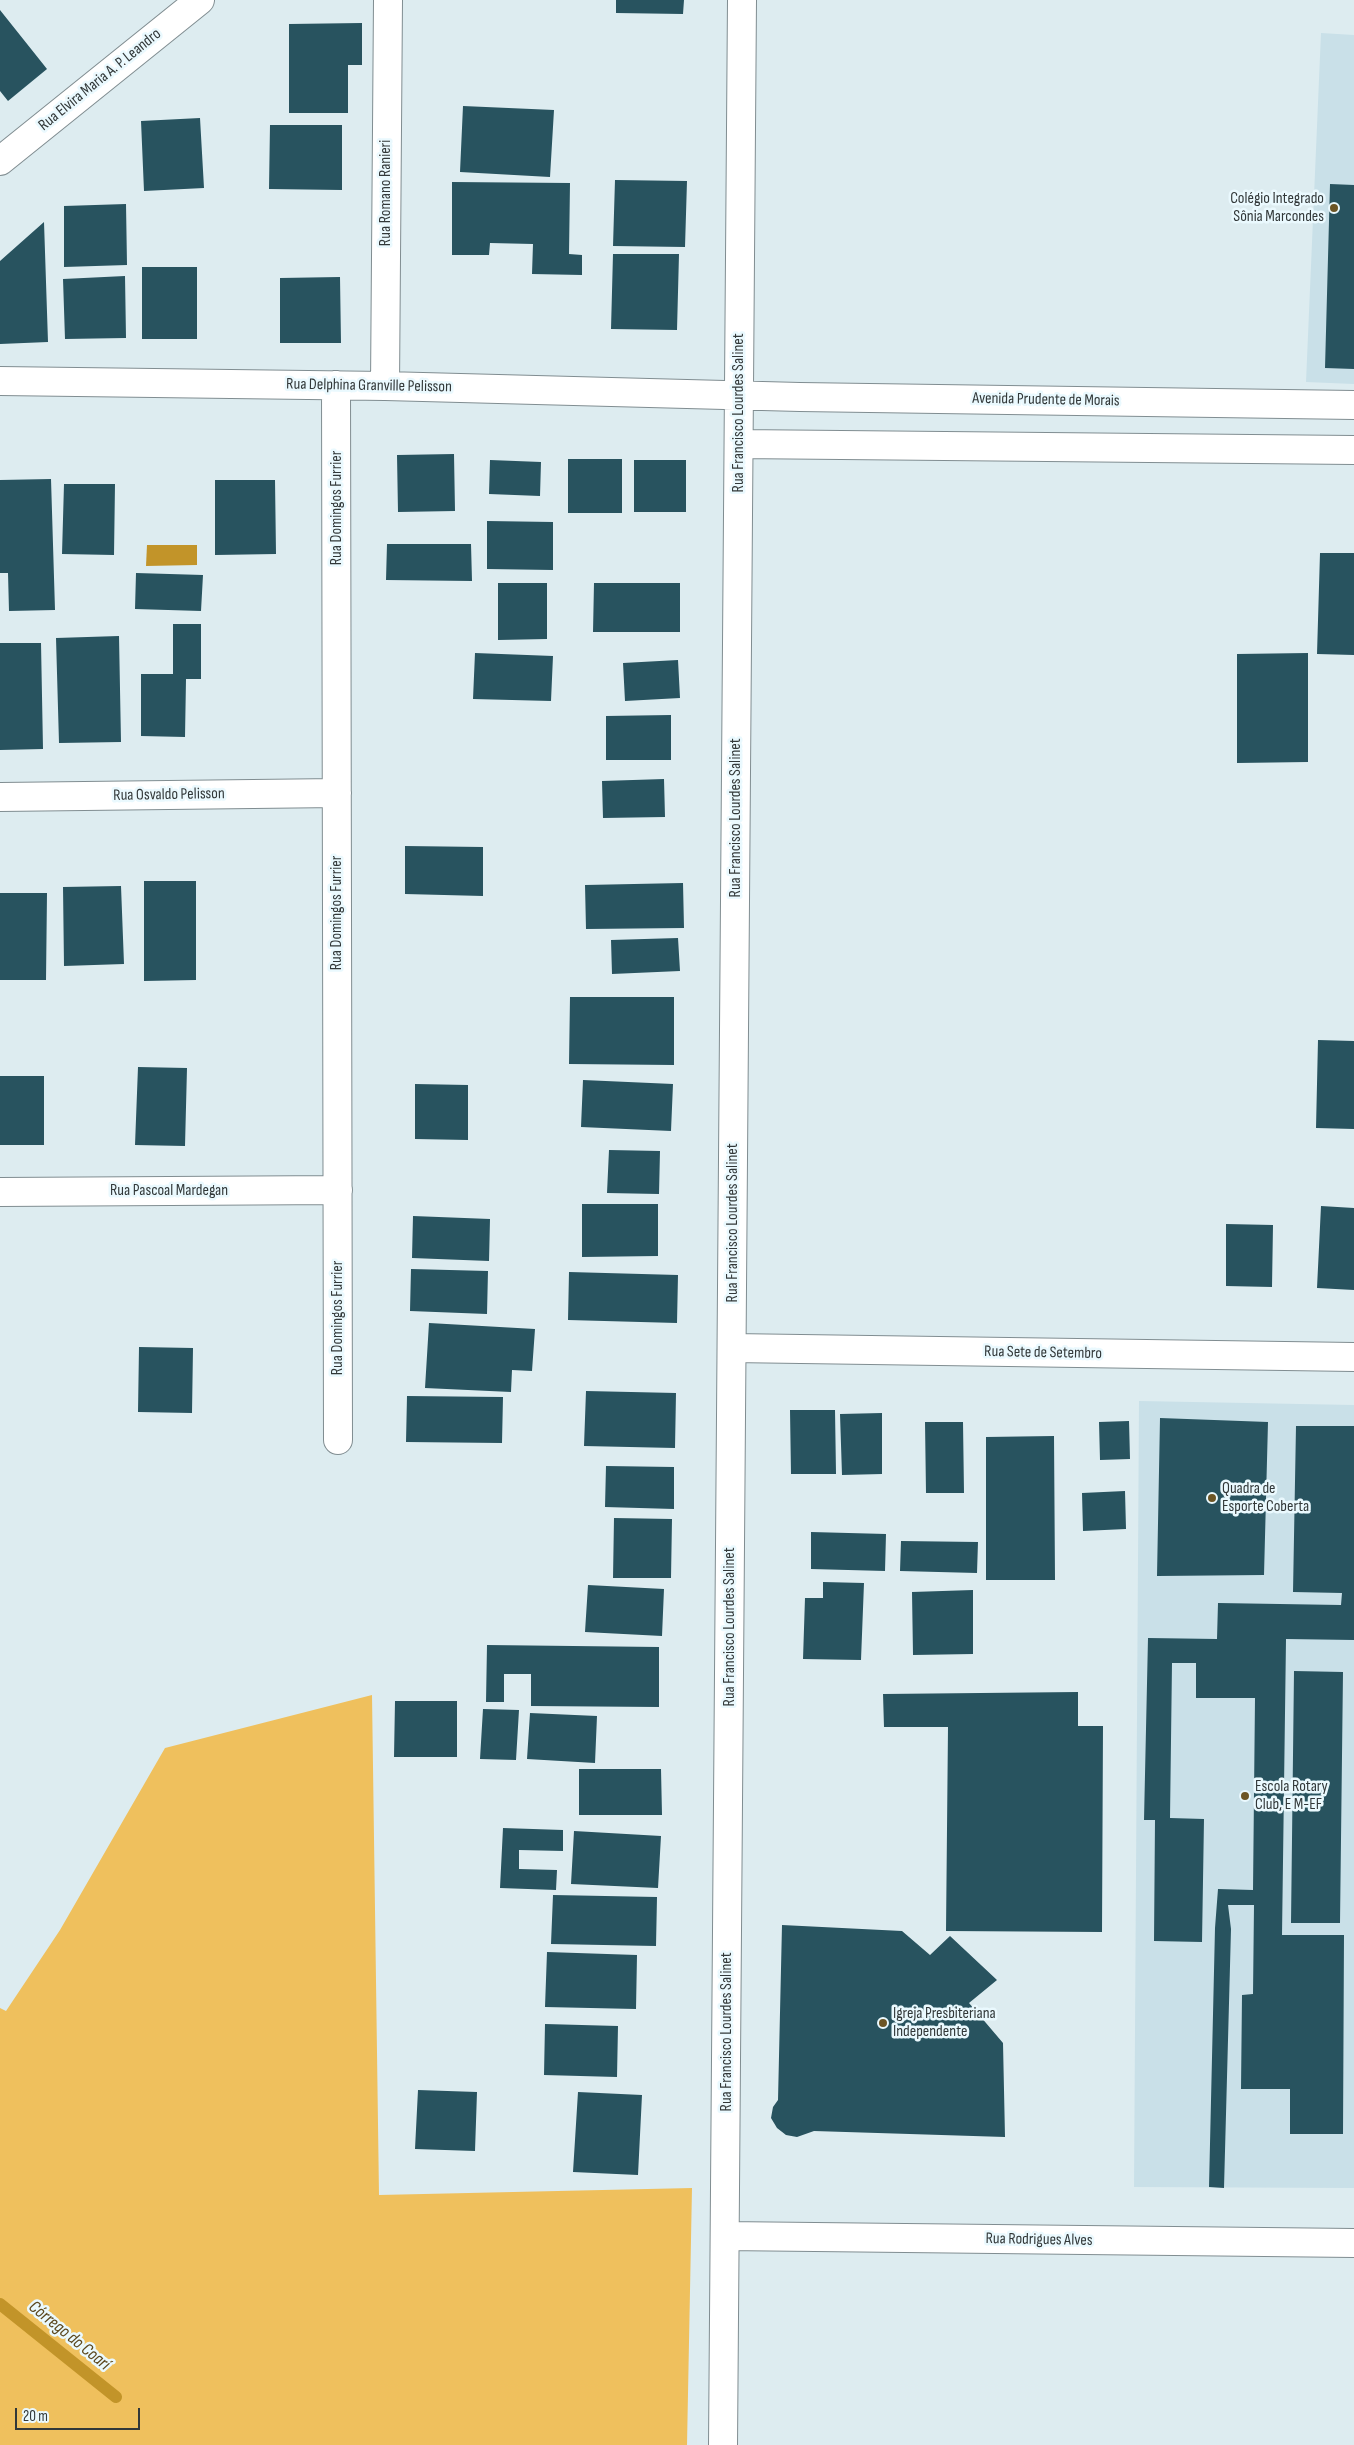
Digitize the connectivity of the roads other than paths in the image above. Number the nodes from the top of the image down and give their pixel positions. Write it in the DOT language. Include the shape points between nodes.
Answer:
graph roads {
  1 [pos="200,0"];
  2 [pos="388,0"];
  3 [pos="742,0"];
  4 [pos="0,161"];
  5 [pos="0,381"];
  6 [pos="336,385"];
  7 [pos="385,386"];
  8 [pos="739,394"];
  9 [pos="1354,405"];
  10 [pos="739,444"];
  11 [pos="1354,450"];
  12 [pos="337,793"];
  13 [pos="0,797"];
  14 [pos="338,1190"];
  15 [pos="0,1192"];
  16 [pos="732,1348"];
  17 [pos="1354,1357"];
  18 [pos="338,1440"];
  19 [pos="725,2236"];
  20 [pos="1354,2244"];
  21 [pos="723,2445"];
  1 -- 4 [label="street, Rua Elvira Maria A. P. Leandro"];
  2 -- 7 [label="street, Rua Romano Ranieri"];
  3 -- 8 [label="street, Rua Francisco Lourdes Salinet"];
  5 -- 6 [label="street, Rua Delphina Granville Pelisson"];
  6 -- 7 [label="street, Rua Delphina Granville Pelisson"];
  6 -- 12 [label="street, Rua Domingos Furrier"];
  7 -- 8 [label="street, Rua Delphina Granville Pelisson"];
  8 -- 9 [label="street, Avenida Prudente de Morais"];
  8 -- 10 [label="street, Rua Francisco Lourdes Salinet"];
  10 -- 11 [label="street"];
  10 -- 16 [label="street, Rua Francisco Lourdes Salinet"];
  12 -- 13 [label="street, Rua Osvaldo Pelisson"];
  12 -- 14 [label="street, Rua Domingos Furrier"];
  14 -- 15 [label="street, Rua Pascoal Mardegan"];
  14 -- 18 [label="street, Rua Domingos Furrier"];
  16 -- 17 [label="street, Rua Sete de Setembro"];
  16 -- 19 [label="street, Rua Francisco Lourdes Salinet"];
  19 -- 20 [label="street, Rua Rodrigues Alves"];
  19 -- 21 [label="street, Rua Francisco Lourdes Salinet"];
}
